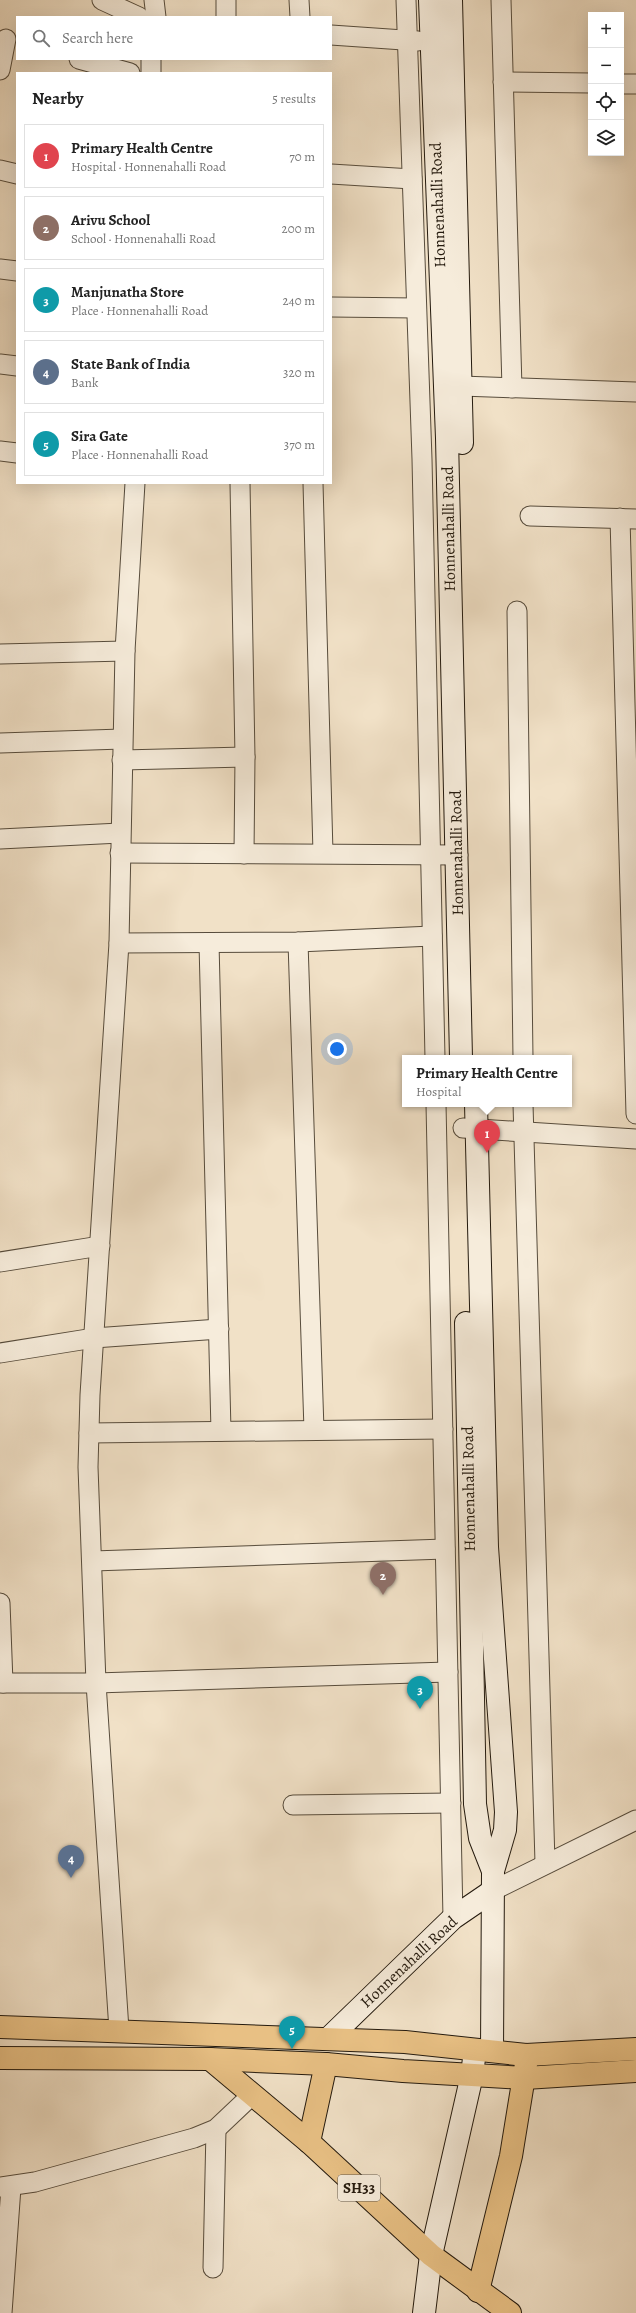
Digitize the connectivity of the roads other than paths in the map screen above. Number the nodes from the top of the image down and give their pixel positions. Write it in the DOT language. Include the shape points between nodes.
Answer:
graph roads {
  1 [pos="102,0"];
  2 [pos="154,0"];
  3 [pos="226,0"];
  4 [pos="299,0"];
  5 [pos="406,0"];
  6 [pos="430,0"];
  7 [pos="451,0"];
  8 [pos="501,0"];
  9 [pos="137,16"];
  10 [pos="156,16"];
  11 [pos="226,16"];
  12 [pos="300,16"];
  13 [pos="332,35"];
  14 [pos="8,40"];
  15 [pos="407,40"];
  16 [pos="442,43"];
  17 [pos="83,60"];
  18 [pos="151,60"];
  19 [pos="0,70"];
  20 [pos="126,72"];
  21 [pos="151,72"];
  22 [pos="503,82"];
  23 [pos="588,83"];
  24 [pos="624,84"];
  25 [pos="636,84"];
  26 [pos="0,170"];
  27 [pos="16,174"];
  28 [pos="332,174"];
  29 [pos="412,179"];
  30 [pos="0,269"];
  31 [pos="16,271"];
  32 [pos="332,307"];
  33 [pos="416,308"];
  34 [pos="0,364"];
  35 [pos="16,366"];
  36 [pos="461,386"];
  37 [pos="512,388"];
  38 [pos="636,392"];
  39 [pos="0,451"];
  40 [pos="16,453"];
  41 [pos="135,484"];
  42 [pos="240,484"];
  43 [pos="313,484"];
  44 [pos="530,516"];
  45 [pos="628,518"];
  46 [pos="517,611"];
  47 [pos="124,651"];
  48 [pos="0,654"];
  49 [pos="122,739"];
  50 [pos="0,743"];
  51 [pos="245,757"];
  52 [pos="122,760"];
  53 [pos="120,833"];
  54 [pos="0,838"];
  55 [pos="120,853"];
  56 [pos="323,853"];
  57 [pos="430,853"];
  58 [pos="244,854"];
  59 [pos="458,855"];
  60 [pos="432,936"];
  61 [pos="298,942"];
  62 [pos="119,943"];
  63 [pos="208,943"];
  64 [pos="435,1055"];
  65 [pos="461,1055"];
  66 [pos="475,1055"];
  67 [pos="523,1055"];
  68 [pos="436,1107"];
  69 [pos="463,1107"];
  70 [pos="475,1107"];
  71 [pos="523,1107"];
  72 [pos="636,1114"];
  73 [pos="470,1128"];
  74 [pos="524,1131"];
  75 [pos="636,1139"];
  76 [pos="100,1246"];
  77 [pos="0,1262"];
  78 [pos="219,1329"];
  79 [pos="94,1338"];
  80 [pos="0,1353"];
  81 [pos="443,1428"];
  82 [pos="314,1430"];
  83 [pos="221,1431"];
  84 [pos="89,1433"];
  85 [pos="445,1549"];
  86 [pos="93,1561"];
  87 [pos="0,1603"];
  88 [pos="448,1672"];
  89 [pos="2,1683"];
  90 [pos="96,1683"];
  91 [pos="451,1803"];
  92 [pos="293,1805"];
  93 [pos="636,1820"];
  94 [pos="545,1863"];
  95 [pos="494,1880"];
  96 [pos="453,1918"];
  97 [pos="0,2027"];
  98 [pos="119,2030"];
  99 [pos="328,2038"];
  100 [pos="636,2049"];
  101 [pos="483,2050"];
  102 [pos="526,2055"];
  103 [pos="0,2058"];
  104 [pos="210,2060"];
  105 [pos="326,2064"];
  106 [pos="636,2071"];
  107 [pos="472,2075"];
  108 [pos="525,2078"];
  109 [pos="252,2095"];
  110 [pos="216,2129"];
  111 [pos="309,2142"];
  112 [pos="5,2187"];
  113 [pos="431,2255"];
  114 [pos="213,2268"];
  115 [pos="478,2291"];
  116 [pos="2,2313"];
  117 [pos="424,2313"];
  118 [pos="510,2313"];
  1 -- 9 [label="street"];
  2 -- 10 [label="street"];
  3 -- 11 [label="street"];
  4 -- 12 [label="street"];
  5 -- 15 [label="street"];
  6 -- 16 [label="street, Honnenahalli Road"];
  7 -- 16 [label="street, Honnenahalli Road"];
  8 -- 22 [label="street"];
  13 -- 15 [label="street"];
  14 -- 19 [label="street"];
  15 -- 16 [label="street"];
  15 -- 29 [label="street"];
  16 -- 36 [label="street, Honnenahalli Road"];
  16 -- 59 [label="street, Honnenahalli Road" via="447,438"];
  17 -- 20 [label="street"];
  18 -- 21 [label="street"];
  22 -- 23 [label="street"];
  22 -- 37 [label="street"];
  24 -- 25 [label="street"];
  26 -- 27 [label="street"];
  28 -- 29 [label="street"];
  29 -- 33 [label="street"];
  30 -- 31 [label="street"];
  32 -- 33 [label="street"];
  33 -- 57 [label="street"];
  34 -- 35 [label="street"];
  36 -- 37 [label="street"];
  36 -- 66 [label="street, Honnenahalli Road"];
  37 -- 38 [label="street"];
  39 -- 40 [label="street"];
  41 -- 47 [label="street"];
  42 -- 51 [label="street"];
  43 -- 56 [label="street"];
  44 -- 45 [label="street"];
  45 -- 72 [label="street"];
  46 -- 67 [label="street"];
  47 -- 48 [label="street"];
  47 -- 49 [label="street"];
  49 -- 50 [label="street"];
  49 -- 52 [label="street"];
  51 -- 52 [label="street"];
  51 -- 58 [label="street"];
  52 -- 53 [label="street"];
  53 -- 54 [label="street"];
  53 -- 55 [label="street"];
  55 -- 58 [label="street"];
  55 -- 62 [label="street"];
  56 -- 57 [label="street"];
  56 -- 58 [label="street"];
  57 -- 59 [label="street"];
  57 -- 60 [label="street"];
  59 -- 65 [label="street, Honnenahalli Road"];
  60 -- 61 [label="street"];
  60 -- 64 [label="street"];
  61 -- 63 [label="street"];
  61 -- 82 [label="street"];
  62 -- 63 [label="street"];
  62 -- 76 [label="street"];
  63 -- 78 [label="street"];
  68 -- 81 [label="street"];
  69 -- 73 [label="street, Honnenahalli Road"];
  70 -- 73 [label="street, Honnenahalli Road"];
  71 -- 74 [label="street"];
  73 -- 74 [label="street"];
  73 -- 95 [label="street, Honnenahalli Road" via="488,1547 506,1812 505,1830"];
  73 -- 95 [label="street, Honnenahalli Road" via="475,1804 480,1838"];
  74 -- 75 [label="street"];
  74 -- 94 [label="street"];
  76 -- 77 [label="street"];
  76 -- 79 [label="street"];
  78 -- 79 [label="street"];
  78 -- 83 [label="street"];
  79 -- 80 [label="street"];
  79 -- 84 [label="street"];
  81 -- 82 [label="street"];
  81 -- 85 [label="street"];
  82 -- 83 [label="street"];
  83 -- 84 [label="street"];
  84 -- 86 [label="street" via="88,1466"];
  85 -- 86 [label="street"];
  85 -- 88 [label="street"];
  86 -- 90 [label="street"];
  87 -- 89 [label="street"];
  88 -- 90 [label="street"];
  88 -- 91 [label="street"];
  89 -- 90 [label="street"];
  90 -- 98 [label="street"];
  91 -- 92 [label="street"];
  91 -- 96 [label="street"];
  93 -- 94 [label="street"];
  94 -- 95 [label="street"];
  95 -- 96 [label="street, Honnenahalli Road"];
  95 -- 101 [label="street, Honnenahalli Road"];
  96 -- 99 [label="street, Honnenahalli Road"];
  97 -- 98 [label="main road"];
  98 -- 99 [label="main road"];
  99 -- 101 [label="main road"];
  100 -- 102 [label="main road"];
  101 -- 102 [label="main road"];
  101 -- 107 [label="street, Honnenahalli Road"];
  102 -- 108 [label="main road"];
  103 -- 104 [label="main road"];
  104 -- 105 [label="main road"];
  104 -- 109 [label="main road, SH33"];
  105 -- 107 [label="main road"];
  105 -- 111 [label="main road"];
  106 -- 108 [label="main road"];
  107 -- 108 [label="main road"];
  107 -- 113 [label="street, Honnenahalli Road"];
  108 -- 115 [label="main road" via="511,2156"];
  109 -- 110 [label="street"];
  109 -- 111 [label="main road, SH33"];
  110 -- 112 [label="street" via="194,2138"];
  110 -- 114 [label="street"];
  111 -- 113 [label="main road, SH33"];
  112 -- 116 [label="street"];
  113 -- 115 [label="main road, SH33"];
  113 -- 117 [label="street, Honnenahalli Road"];
  115 -- 118 [label="main road, SH33"];
}
